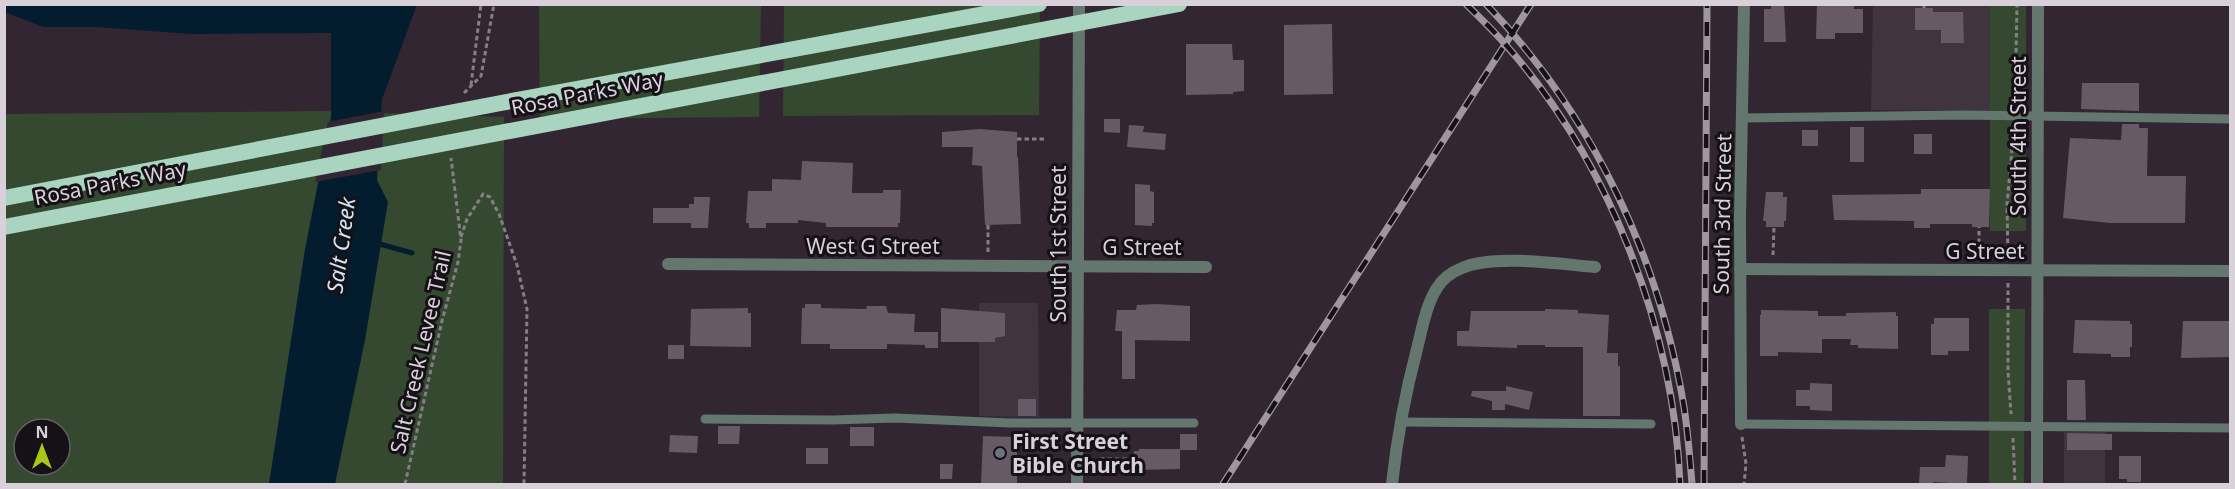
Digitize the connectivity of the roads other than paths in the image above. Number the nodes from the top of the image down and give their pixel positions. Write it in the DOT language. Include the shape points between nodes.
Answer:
graph roads {
  1 [pos="1039,4"];
  2 [pos="1079,4"];
  3 [pos="1179,4"];
  4 [pos="1744,4"];
  5 [pos="2038,4"];
  6 [pos="2038,117"];
  7 [pos="1743,118"];
  8 [pos="2230,119"];
  9 [pos="4,198"];
  10 [pos="4,227"];
  11 [pos="668,264"];
  12 [pos="1078,267"];
  13 [pos="1206,267"];
  14 [pos="1595,267"];
  15 [pos="1740,269"];
  16 [pos="2037,270"];
  17 [pos="2230,271"];
  18 [pos="705,419"];
  19 [pos="1400,422"];
  20 [pos="1077,423"];
  21 [pos="1194,423"];
  22 [pos="1651,424"];
  23 [pos="1741,424"];
  24 [pos="2037,428"];
  25 [pos="2230,428"];
  26 [pos="1077,484"];
  27 [pos="1392,484"];
  28 [pos="2037,484"];
  1 -- 9 [label="highway, Rosa Parks Way"];
  2 -- 12 [label="street, South 1st Street"];
  3 -- 10 [label="highway, Rosa Parks Way"];
  4 -- 7 [label="street, South 3rd Street"];
  5 -- 6 [label="street, South 4th Street"];
  6 -- 7 [label="lane"];
  6 -- 8 [label="lane"];
  6 -- 16 [label="street, South 4th Street"];
  7 -- 15 [label="street, South 3rd Street"];
  11 -- 12 [label="street, West G Street"];
  12 -- 13 [label="street, G Street"];
  12 -- 20 [label="street, South 1st Street"];
  14 -- 19 [label="street" via="1477,263 1452,272 1438,287 1420,336"];
  15 -- 16 [label="street, G Street"];
  15 -- 23 [label="street, South 3rd Street"];
  16 -- 17 [label="street, G Street"];
  16 -- 24 [label="street, South 4th Street"];
  18 -- 20 [label="lane" via="895,417"];
  19 -- 22 [label="lane"];
  19 -- 27 [label="street"];
  20 -- 21 [label="lane"];
  20 -- 26 [label="street, South 1st Street"];
  23 -- 24 [label="lane"];
  24 -- 25 [label="lane"];
  24 -- 28 [label="street, South 4th Street"];
}
